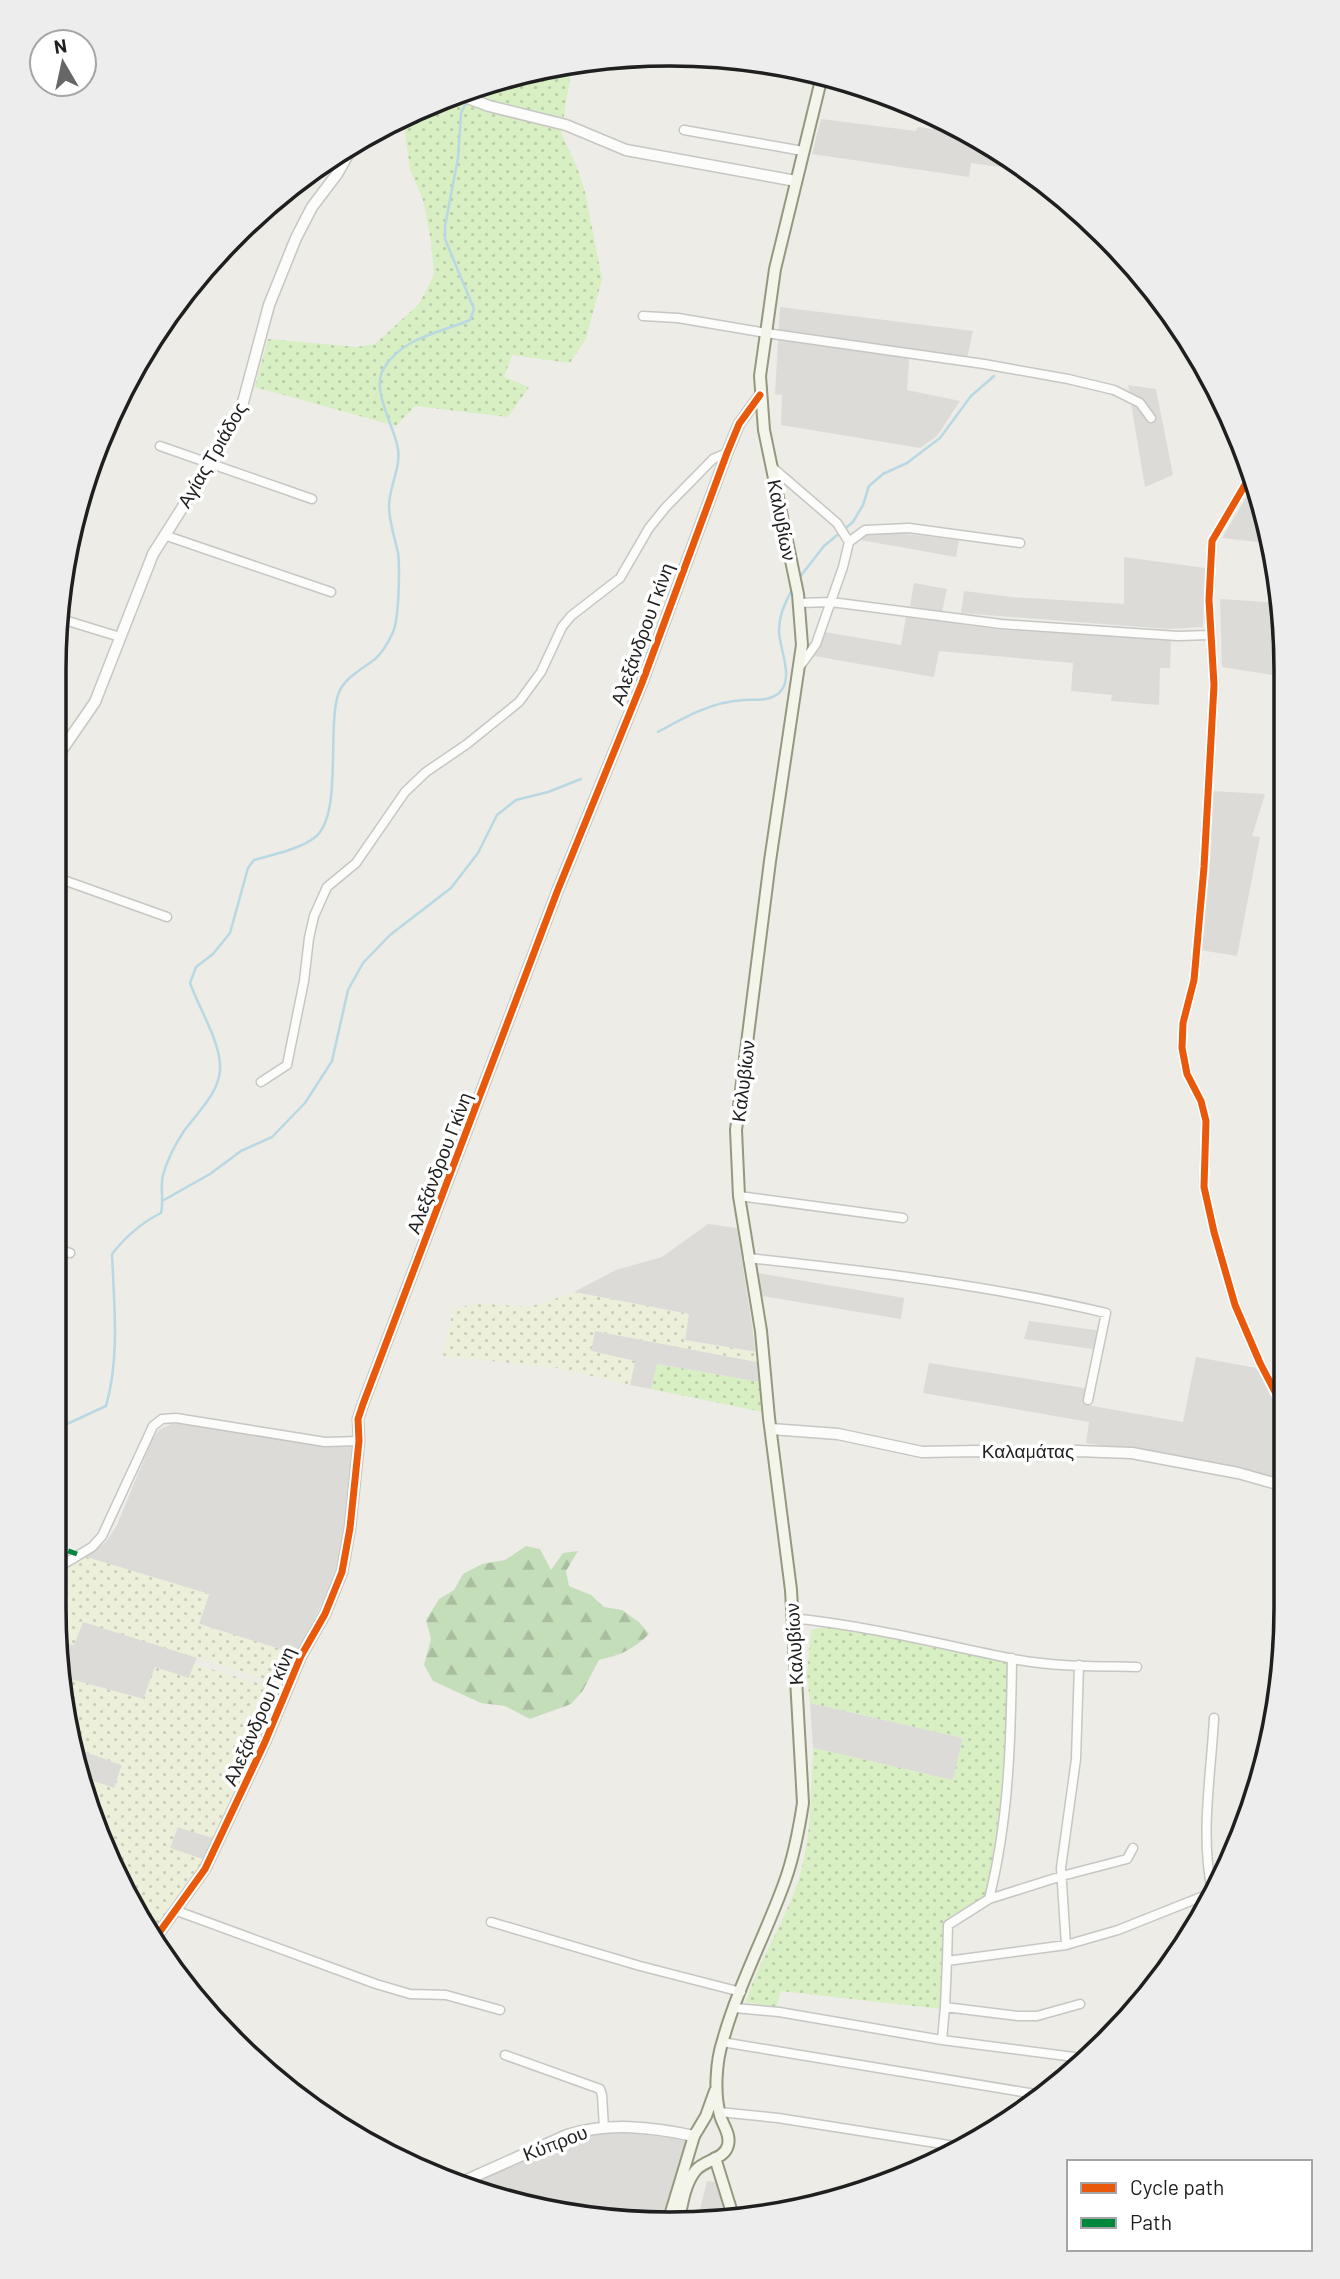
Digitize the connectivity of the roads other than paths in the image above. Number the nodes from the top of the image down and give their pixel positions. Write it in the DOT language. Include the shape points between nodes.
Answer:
graph roads {
  1 [pos="820,85"];
  2 [pos="472,100"];
  3 [pos="684,130"];
  4 [pos="803,151"];
  5 [pos="343,163"];
  6 [pos="796,181"];
  7 [pos="643,316"];
  8 [pos="766,333"];
  9 [pos="760,395"];
  10 [pos="1151,418"];
  11 [pos="160,446"];
  12 [pos="727,453"];
  13 [pos="210,464"];
  14 [pos="772,467"];
  15 [pos="1244,486"];
  16 [pos="312,499"];
  17 [pos="164,535"];
  18 [pos="848,539"];
  19 [pos="1020,543"];
  20 [pos="331,592"];
  21 [pos="798,599"];
  22 [pos="831,602"];
  23 [pos="69,621"];
  24 [pos="1209,635"];
  25 [pos="120,637"];
  26 [pos="801,665"];
  27 [pos="66,745"];
  28 [pos="66,881"];
  29 [pos="167,917"];
  30 [pos="261,1082"];
  31 [pos="739,1196"];
  32 [pos="903,1218"];
  33 [pos="66,1252"];
  34 [pos="70,1253"];
  35 [pos="748,1258"];
  36 [pos="1274,1390"];
  37 [pos="1088,1400"];
  38 [pos="771,1429"];
  39 [pos="359,1440"];
  40 [pos="1274,1483"];
  41 [pos="66,1563"];
  42 [pos="792,1618"];
  43 [pos="1012,1658"];
  44 [pos="1079,1665"];
  45 [pos="1137,1667"];
  46 [pos="1214,1718"];
  47 [pos="1133,1848"];
  48 [pos="1062,1875"];
  49 [pos="1209,1879"];
  50 [pos="1201,1896"];
  51 [pos="989,1899"];
  52 [pos="177,1911"];
  53 [pos="491,1922"];
  54 [pos="160,1932"];
  55 [pos="1066,1945"];
  56 [pos="947,1961"];
  57 [pos="741,1992"];
  58 [pos="1080,2004"];
  59 [pos="945,2007"];
  60 [pos="735,2008"];
  61 [pos="500,2010"];
  62 [pos="942,2040"];
  63 [pos="722,2042"];
  64 [pos="505,2054"];
  65 [pos="1074,2057"];
  66 [pos="718,2082"];
  67 [pos="1031,2092"];
  68 [pos="719,2112"];
  69 [pos="604,2127"];
  70 [pos="726,2130"];
  71 [pos="695,2136"];
  72 [pos="947,2145"];
  73 [pos="714,2158"];
  74 [pos="472,2178"];
  75 [pos="730,2209"];
  76 [pos="671,2212"];
  77 [pos="680,2212"];
  1 -- 4 [label="main road, Καλυβίων"];
  2 -- 6 [label="street" via="566,125 626,150"];
  3 -- 4 [label="street"];
  4 -- 6 [label="main road, Καλυβίων"];
  5 -- 13 [label="street, Αγίας Τριάδος" via="296,238 269,305 242,405"];
  6 -- 8 [label="main road, Καλυβίων" via="775,269"];
  7 -- 8 [label="street"];
  8 -- 9 [label="main road, Καλυβίων"];
  8 -- 10 [label="street" via="1068,379 1114,390 1140,403"];
  9 -- 12 [label="street, Αλεξάνδρου Γκίνη" via="738,424"];
  9 -- 14 [label="main road, Καλυβίων"];
  11 -- 13 [label="street"];
  12 -- 30 [label="street" via="713,459 666,507 620,578 571,615 519,702 405,792 356,863 327,887 309,938 288,1065"];
  12 -- 39 [label="street, Αλεξάνδρου Γκίνη" via="363,1404"];
  13 -- 16 [label="street"];
  13 -- 17 [label="street, Αγίας Τριάδος"];
  14 -- 18 [label="street"];
  14 -- 21 [label="main road, Καλυβίων"];
  15 -- 24 [label="street" via="1212,541"];
  17 -- 20 [label="street"];
  17 -- 25 [label="street, Αγίας Τριάδος"];
  18 -- 19 [label="street" via="865,530 909,528"];
  18 -- 22 [label="street"];
  21 -- 22 [label="street"];
  21 -- 26 [label="main road, Καλυβίων"];
  22 -- 24 [label="street" via="1001,624"];
  22 -- 26 [label="street" via="816,645"];
  23 -- 25 [label="street"];
  24 -- 36 [label="street" via="1213,685 1205,855 1194,980 1182,1048 1206,1121 1204,1187 1214,1232 1235,1305"];
  25 -- 27 [label="street, Αγίας Τριάδος" via="94,702"];
  26 -- 31 [label="main road, Καλυβίων" via="770,861 736,1130"];
  28 -- 29 [label="street"];
  31 -- 32 [label="street"];
  31 -- 35 [label="main road, Καλυβίων"];
  33 -- 34 [label="street"];
  35 -- 37 [label="street" via="939,1281 1107,1313"];
  35 -- 38 [label="main road, Καλυβίων"];
  38 -- 40 [label="street, Καλαμάτας" via="838,1434 922,1452 1132,1453"];
  38 -- 42 [label="main road, Καλυβίων"];
  39 -- 41 [label="street" via="325,1442 162,1419 153,1426 102,1536"];
  39 -- 52 [label="street, Αλεξάνδρου Γκίνη" via="342,1572 230,1820"];
  42 -- 43 [label="street" via="846,1624"];
  42 -- 57 [label="main road, Καλυβίων" via="803,1802 786,1879"];
  43 -- 44 [label="street"];
  43 -- 51 [label="street" via="1011,1751"];
  44 -- 45 [label="street"];
  44 -- 48 [label="street" via="1076,1759"];
  46 -- 49 [label="street" via="1206,1837"];
  47 -- 48 [label="street" via="1127,1859"];
  48 -- 51 [label="street"];
  48 -- 55 [label="street"];
  50 -- 55 [label="street" via="1118,1930"];
  51 -- 56 [label="street" via="948,1925"];
  52 -- 54 [label="street, Αλεξάνδρου Γκίνη"];
  52 -- 61 [label="street" via="376,1984 410,1994 446,1995"];
  53 -- 57 [label="street"];
  55 -- 56 [label="street"];
  56 -- 59 [label="street"];
  57 -- 60 [label="main road, Καλυβίων"];
  58 -- 59 [label="street" via="1037,2016"];
  59 -- 62 [label="street"];
  60 -- 62 [label="street"];
  60 -- 63 [label="main road, Καλυβίων"];
  62 -- 65 [label="street"];
  63 -- 66 [label="main road, Καλυβίων"];
  63 -- 67 [label="street"];
  64 -- 69 [label="street" via="600,2089"];
  66 -- 68 [label="main road, Καλυβίων"];
  66 -- 71 [label="main road, Καλυβίων"];
  68 -- 70 [label="main road, Καλυβίων"];
  68 -- 72 [label="street"];
  69 -- 71 [label="street, Κύπρου" via="645,2127"];
  69 -- 74 [label="street, Κύπρου" via="567,2134"];
  70 -- 71 [label="main road" via="708,2123"];
  70 -- 73 [label="main road" via="728,2147"];
  71 -- 73 [label="main road" via="698,2152"];
  71 -- 76 [label="main road, Καλυβίων"];
  73 -- 75 [label="main road"];
  73 -- 77 [label="main road" via="695,2171"];
}
